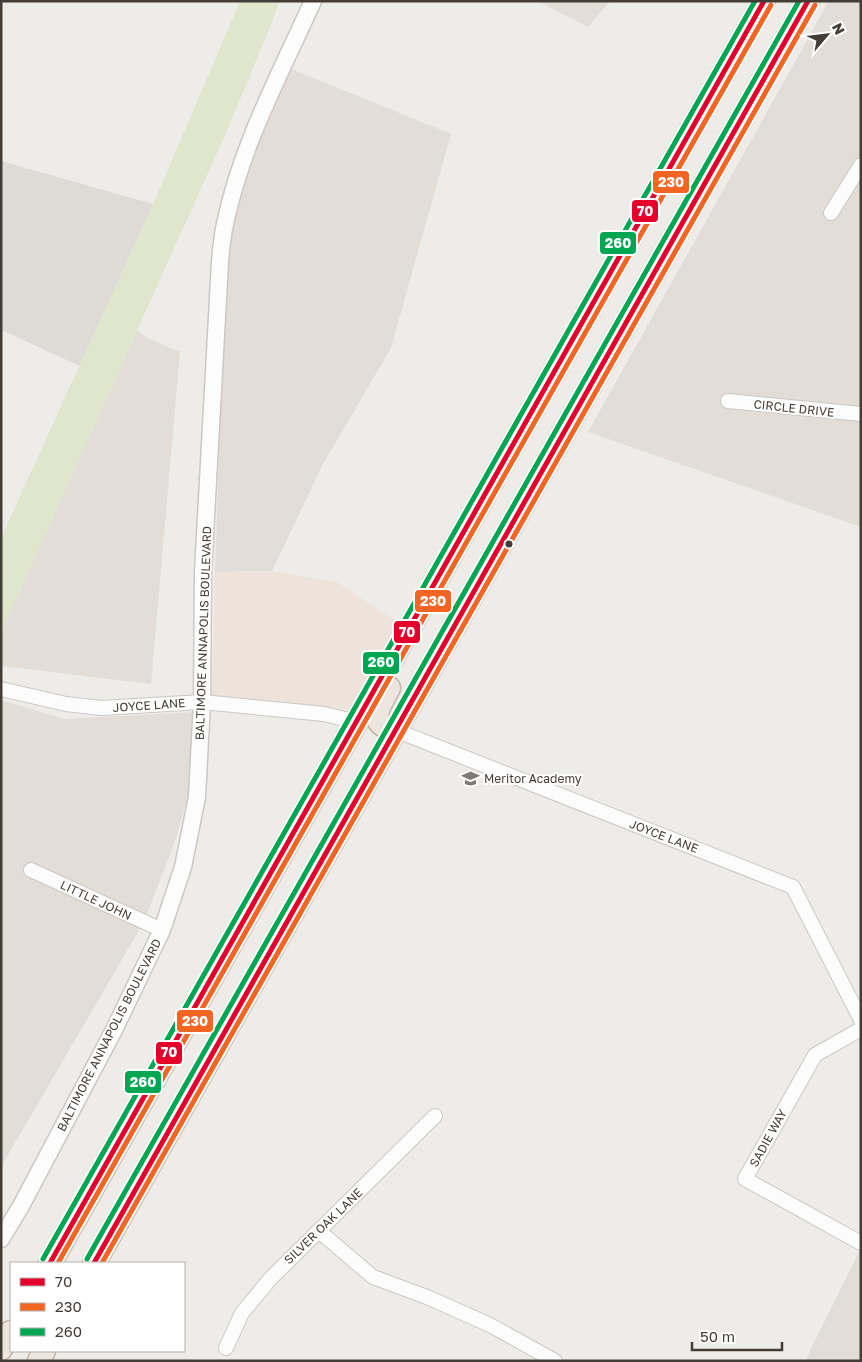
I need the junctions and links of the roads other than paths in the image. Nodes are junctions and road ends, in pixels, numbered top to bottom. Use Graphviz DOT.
graph roads {
  1 [pos="313,1"];
  2 [pos="764,1"];
  3 [pos="808,1"];
  4 [pos="861,165"];
  5 [pos="831,213"];
  6 [pos="728,401"];
  7 [pos="861,414"];
  8 [pos="414,620"];
  9 [pos="1,689"];
  10 [pos="202,702"];
  11 [pos="357,722"];
  12 [pos="395,730"];
  13 [pos="356,801"];
  14 [pos="31,870"];
  15 [pos="162,930"];
  16 [pos="861,1020"];
  17 [pos="861,1029"];
  18 [pos="435,1116"];
  19 [pos="319,1231"];
  20 [pos="1,1238"];
  21 [pos="861,1243"];
  22 [pos="51,1262"];
  23 [pos="95,1262"];
  24 [pos="10,1334"];
  25 [pos="226,1348"];
  26 [pos="1,1351"];
  27 [pos="11,1361"];
  28 [pos="555,1361"];
  1 -- 10 [label="street, BALTIMORE ANNAPOLIS BOULEVARD"];
  2 -- 8 [label="highway"];
  3 -- 12 [label="highway"];
  4 -- 5 [label="street"];
  6 -- 7 [label="street, CIRCLE DRIVE"];
  8 -- 11 [label="highway"];
  8 -- 12 [label="highway"];
  9 -- 10 [label="street, JOYCE LANE"];
  10 -- 11 [label="street, JOYCE LANE"];
  10 -- 15 [label="street, BALTIMORE ANNAPOLIS BOULEVARD"];
  11 -- 13 [label="highway"];
  11 -- 22 [label="highway"];
  12 -- 13 [label="highway"];
  12 -- 16 [label="street, JOYCE LANE"];
  13 -- 23 [label="highway"];
  14 -- 15 [label="street, LITTLE JOHN"];
  15 -- 20 [label="street, BALTIMORE ANNAPOLIS BOULEVARD"];
  17 -- 21 [label="street, SADIE WAY"];
  18 -- 19 [label="street, SILVER OAK LANE"];
  19 -- 25 [label="street, SILVER OAK LANE"];
  19 -- 28 [label="street"];
  24 -- 26 [label="highway"];
  26 -- 27 [label="highway"];
}
